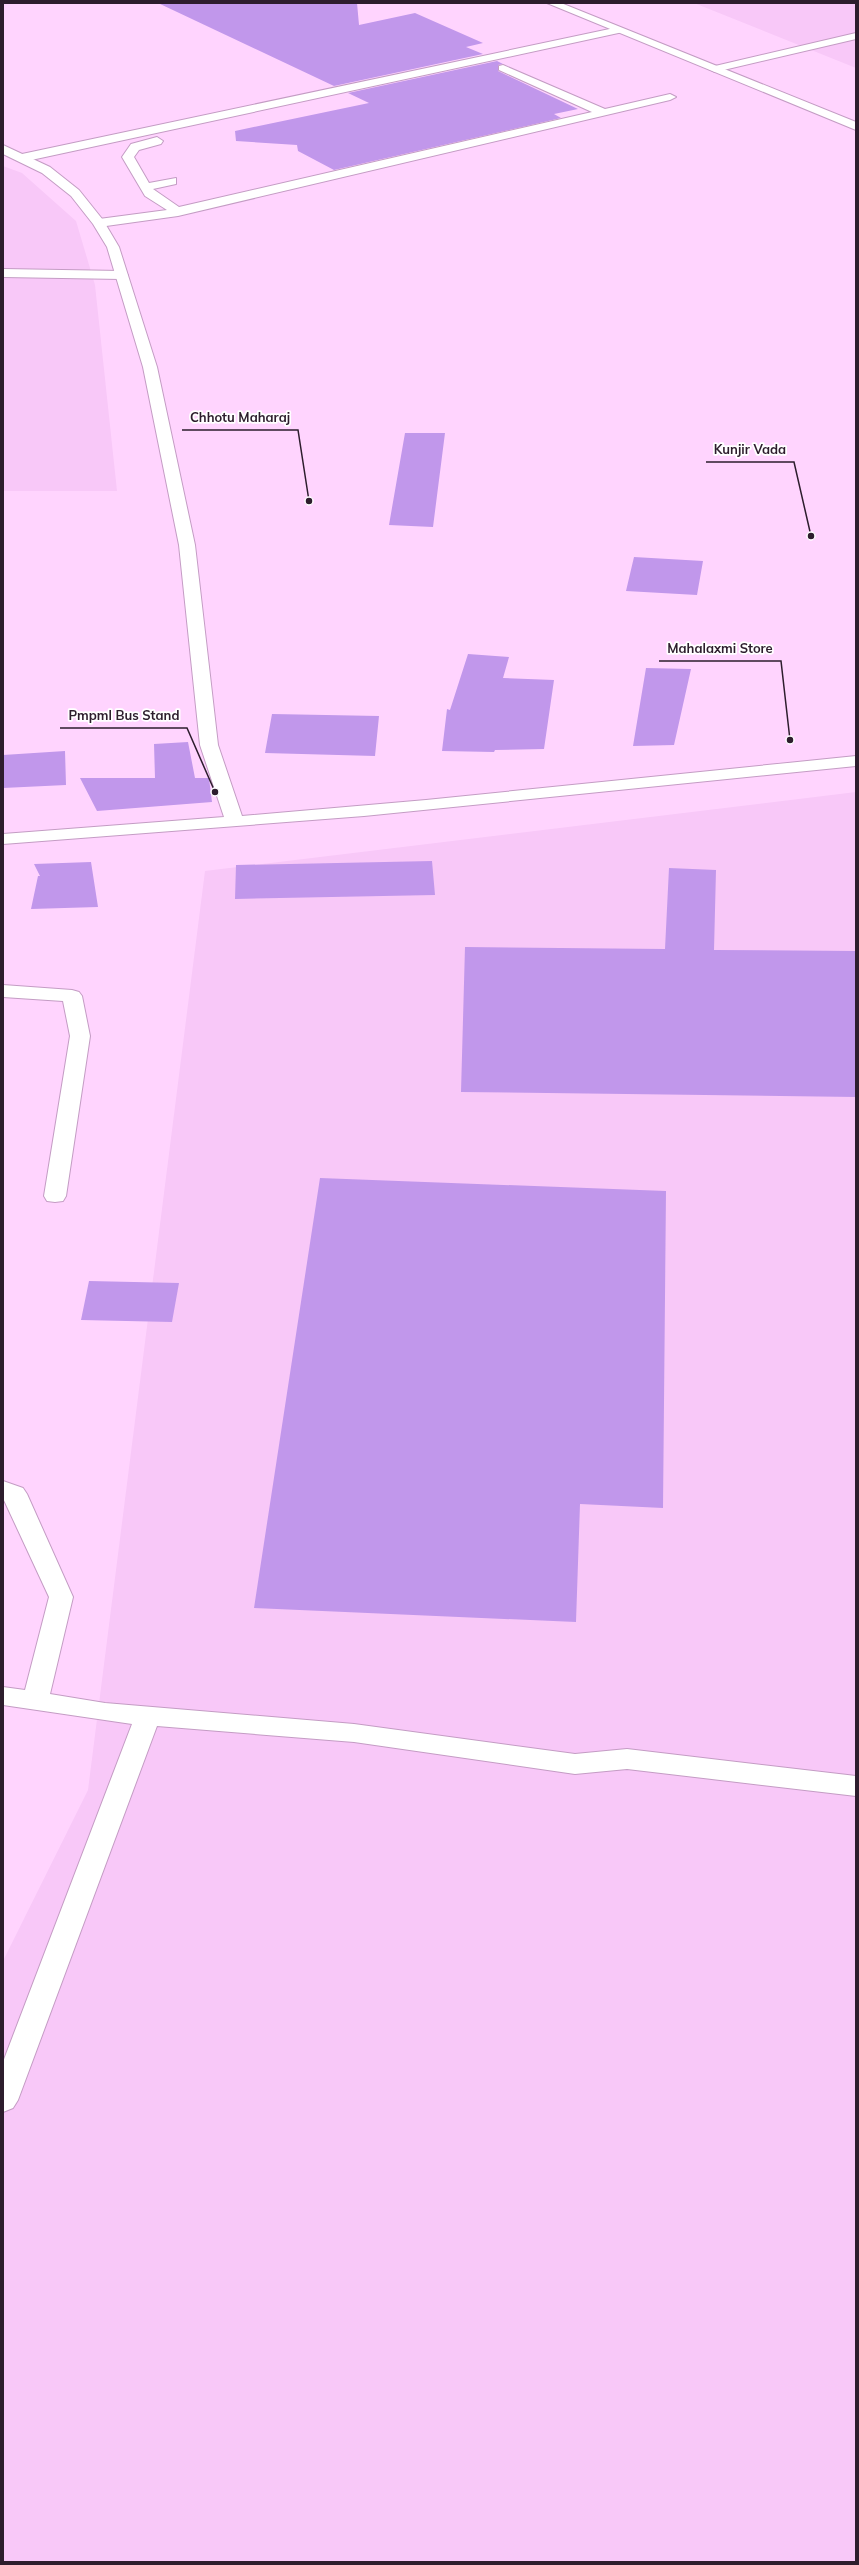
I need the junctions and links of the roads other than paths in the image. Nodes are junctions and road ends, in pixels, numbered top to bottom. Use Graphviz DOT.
graph roads {
  1 [pos="552,3"];
  2 [pos="619,30"];
  3 [pos="856,36"];
  4 [pos="836,41"];
  5 [pos="855,48"];
  6 [pos="716,56"];
  7 [pos="525,64"];
  8 [pos="736,64"];
  9 [pos="503,68"];
  10 [pos="715,69"];
  11 [pos="489,71"];
  12 [pos="754,71"];
  13 [pos="733,76"];
  14 [pos="670,97"];
  15 [pos="603,112"];
  16 [pos="856,126"];
  17 [pos="199,132"];
  18 [pos="3,149"];
  19 [pos="22,158"];
  20 [pos="172,181"];
  21 [pos="146,187"];
  22 [pos="185,197"];
  23 [pos="164,202"];
  24 [pos="178,212"];
  25 [pos="99,223"];
  26 [pos="3,273"];
  27 [pos="121,274"];
  28 [pos="856,761"];
  29 [pos="234,820"];
  30 [pos="3,839"];
  31 [pos="3,991"];
  32 [pos="56,1196"];
  33 [pos="3,1489"];
  34 [pos="3,1696"];
  35 [pos="35,1701"];
  36 [pos="148,1716"];
  37 [pos="856,1786"];
  38 [pos="3,2100"];
  1 -- 2 [label="street"];
  2 -- 10 [label="street"];
  2 -- 19 [label="street"];
  3 -- 4 [label="street"];
  4 -- 5 [label="street"];
  4 -- 8 [label="street"];
  5 -- 12 [label="street"];
  6 -- 8 [label="street"];
  7 -- 9 [label="street"];
  8 -- 10 [label="street"];
  8 -- 12 [label="street"];
  9 -- 11 [label="street"];
  9 -- 15 [label="street"];
  10 -- 13 [label="street"];
  12 -- 13 [label="street"];
  13 -- 16 [label="street"];
  14 -- 15 [label="street"];
  15 -- 24 [label="street"];
  17 -- 21 [label="street"];
  18 -- 19 [label="street"];
  19 -- 25 [label="street"];
  20 -- 21 [label="street"];
  21 -- 23 [label="street"];
  22 -- 23 [label="street"];
  23 -- 24 [label="street"];
  24 -- 25 [label="street"];
  25 -- 27 [label="street"];
  26 -- 27 [label="street"];
  27 -- 29 [label="street"];
  28 -- 29 [label="street"];
  29 -- 30 [label="street"];
  31 -- 32 [label="street"];
  33 -- 35 [label="street"];
  34 -- 35 [label="street"];
  35 -- 36 [label="street"];
  36 -- 37 [label="street"];
  36 -- 38 [label="street"];
}
